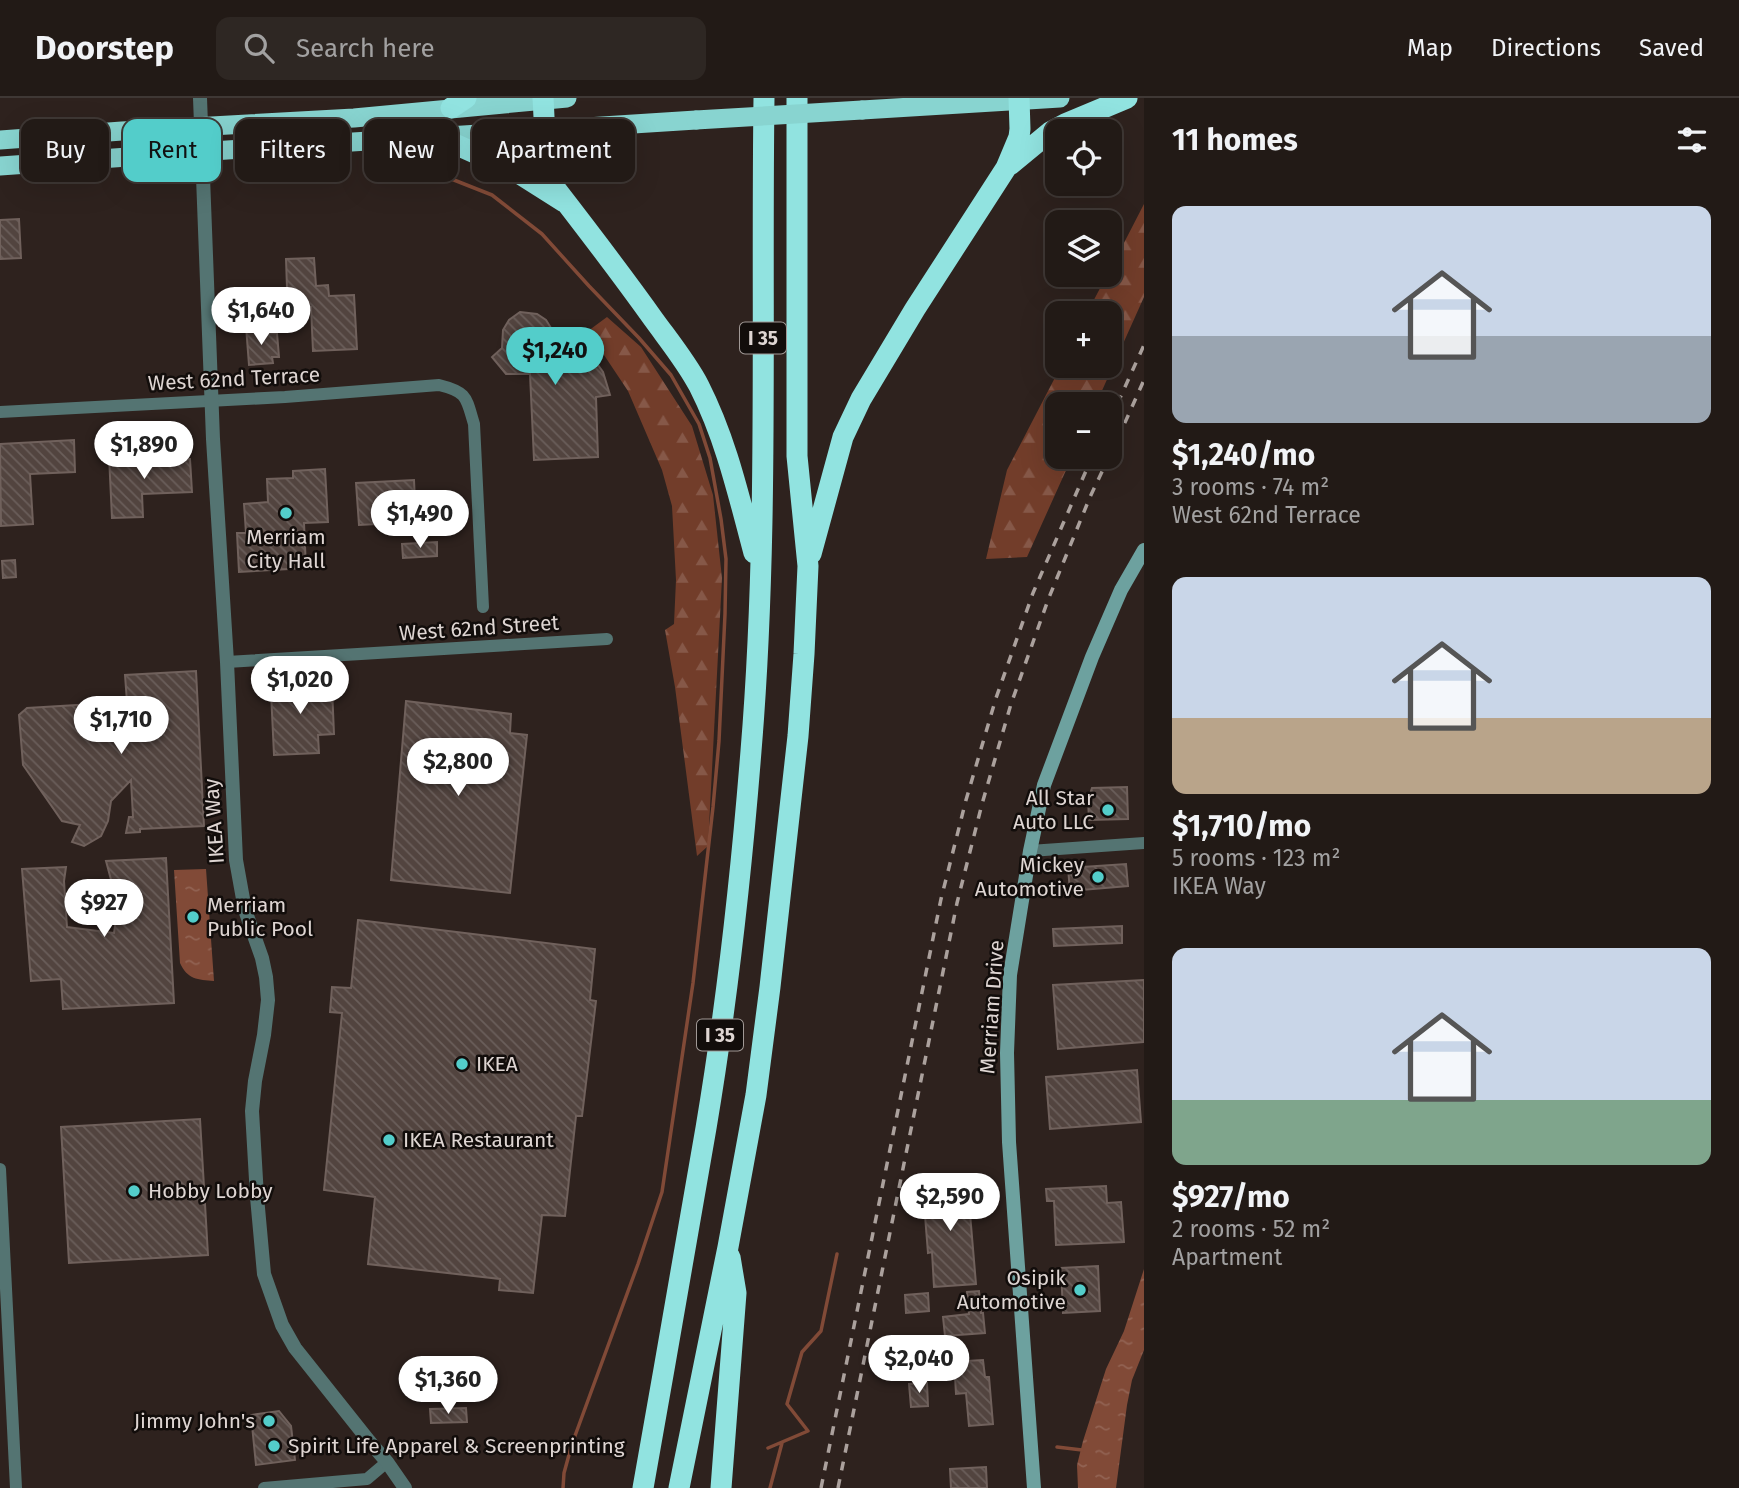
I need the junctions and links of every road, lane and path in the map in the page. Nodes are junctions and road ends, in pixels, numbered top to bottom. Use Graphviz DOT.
graph roads {
  1 [pos="200,98"];
  2 [pos="567,98"];
  3 [pos="764,98"];
  4 [pos="797,98"];
  5 [pos="1060,98"];
  6 [pos="1127,98"];
  7 [pos="543,99"];
  8 [pos="1019,99"];
  9 [pos="458,103"];
  10 [pos="201,119"];
  11 [pos="544,119"];
  12 [pos="635,124"];
  13 [pos="221,126"];
  14 [pos="21,138"];
  15 [pos="0,139"];
  16 [pos="21,139"];
  17 [pos="364,141"];
  18 [pos="0,146"];
  19 [pos="458,146"];
  20 [pos="221,150"];
  21 [pos="123,157"];
  22 [pos="0,166"];
  23 [pos="1006,169"];
  24 [pos="203,182"];
  25 [pos="553,182"];
  26 [pos="568,205"];
  27 [pos="212,400"];
  28 [pos="0,412"];
  29 [pos="1144,550"];
  30 [pos="808,566"];
  31 [pos="760,578"];
  32 [pos="483,607"];
  33 [pos="607,639"];
  34 [pos="227,662"];
  35 [pos="1144,843"];
  36 [pos="1030,850"];
  37 [pos="0,1169"];
  38 [pos="1,1191"];
  39 [pos="728,1247"];
  40 [pos="6,1406"];
  41 [pos="387,1462"];
  42 [pos="402,1486"];
  43 [pos="16,1488"];
  44 [pos="264,1488"];
  45 [pos="642,1488"];
  46 [pos="679,1488"];
  47 [pos="721,1488"];
  48 [pos="1034,1488"];
  1 -- 10 [label="street, IKEA Way"];
  2 -- 7 [label="highway"];
  3 -- 31 [label="highway, I 35"];
  4 -- 30 [label="highway, I 35"];
  5 -- 8 [label="highway"];
  6 -- 23 [label="highway"];
  7 -- 9 [label="highway"];
  7 -- 11 [label="highway"];
  8 -- 12 [label="highway, bridge"];
  8 -- 23 [label="highway"];
  9 -- 13 [label="highway"];
  14 -- 15 [label="highway"];
  16 -- 18 [label="highway"];
  17 -- 20 [label="highway"];
  19 -- 26 [label="highway"];
  21 -- 22 [label="highway"];
  23 -- 30 [label="highway"];
  24 -- 27 [label="street, IKEA Way"];
  25 -- 26 [label="highway"];
  26 -- 31 [label="highway"];
  27 -- 28 [label="street, West 62nd Terrace"];
  27 -- 32 [label="street, West 62nd Terrace"];
  27 -- 34 [label="street, IKEA Way"];
  29 -- 36 [label="main road, Merriam Drive"];
  30 -- 39 [label="highway, I 35"];
  31 -- 45 [label="highway, I 35"];
  33 -- 34 [label="street, West 62nd Street"];
  34 -- 41 [label="street, IKEA Way"];
  35 -- 36 [label="street"];
  36 -- 48 [label="main road, Merriam Drive"];
  37 -- 38 [label="street"];
  38 -- 40 [label="street"];
  39 -- 46 [label="highway, I 35"];
  39 -- 47 [label="highway"];
  40 -- 43 [label="street"];
  41 -- 42 [label="street, IKEA Way"];
  41 -- 44 [label="street"];
}
